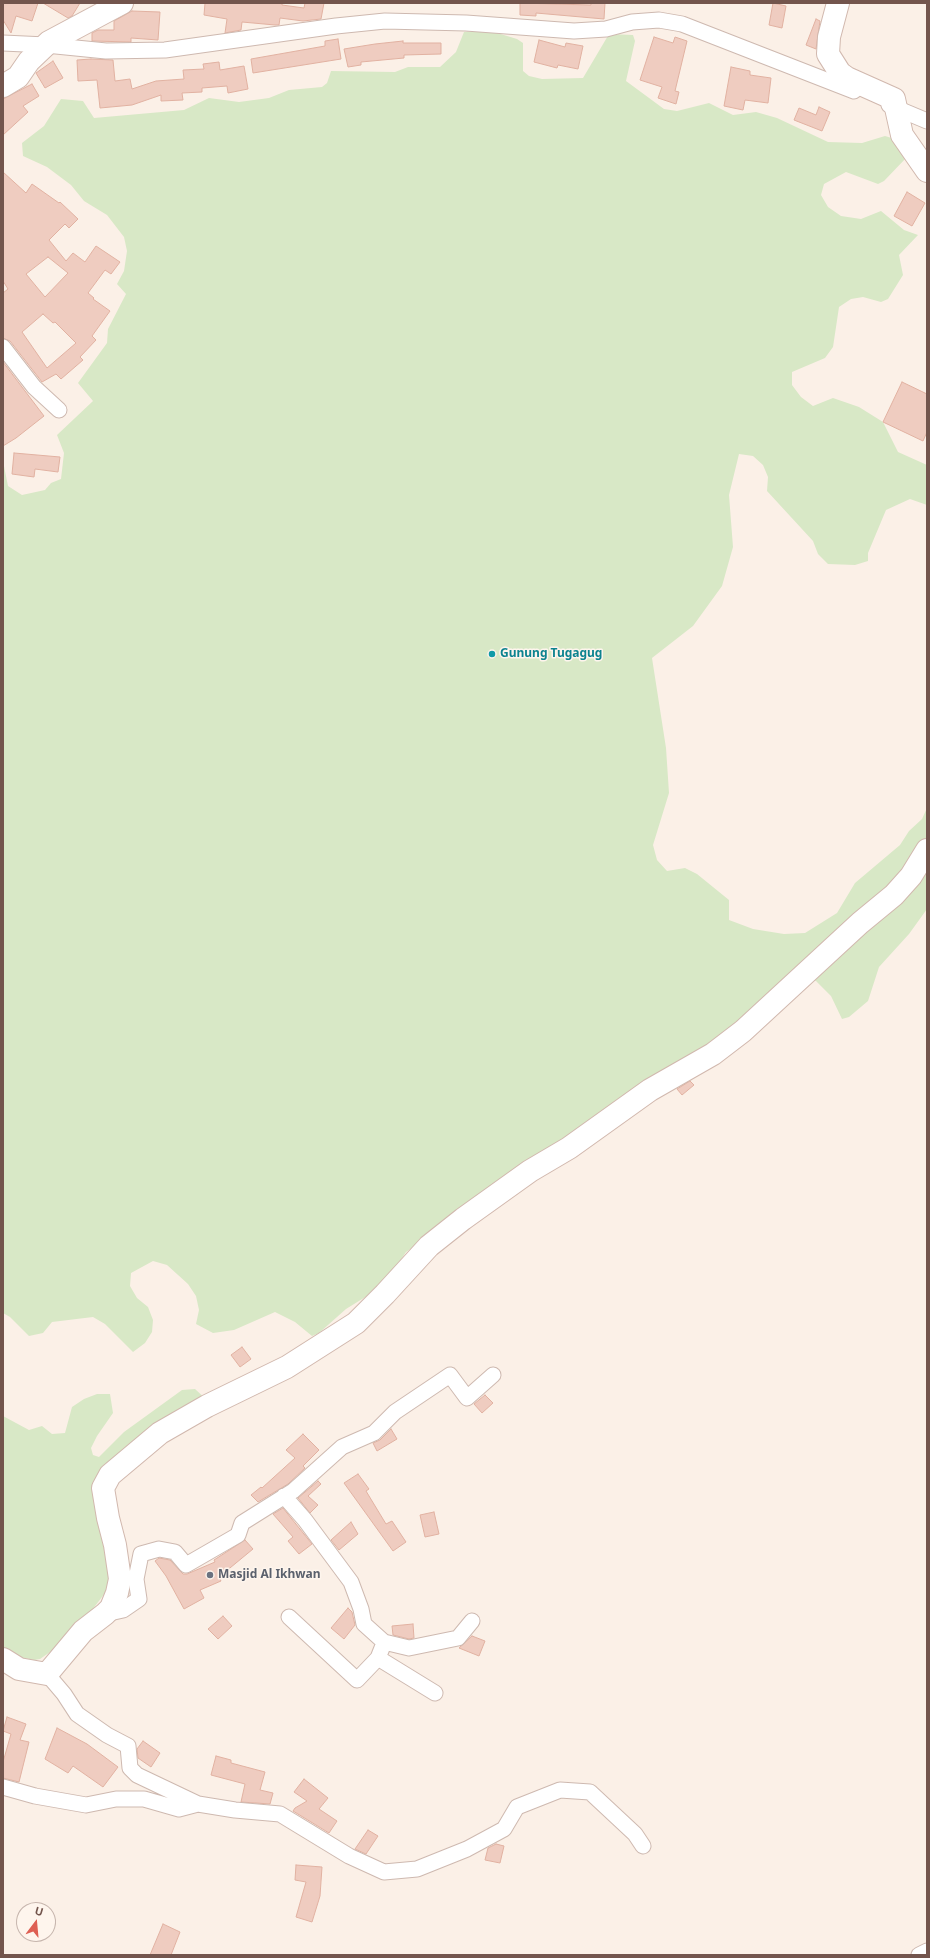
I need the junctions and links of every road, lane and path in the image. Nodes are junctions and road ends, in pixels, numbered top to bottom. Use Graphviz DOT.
graph roads {
  1 [pos="122,3"];
  2 [pos="838,3"];
  3 [pos="3,43"];
  4 [pos="46,45"];
  5 [pos="3,86"];
  6 [pos="897,108"];
  7 [pos="927,122"];
  8 [pos="927,171"];
  9 [pos="3,347"];
  10 [pos="59,410"];
  11 [pos="927,850"];
  12 [pos="493,1375"];
  13 [pos="284,1496"];
  14 [pos="105,1614"];
  15 [pos="289,1617"];
  16 [pos="472,1621"];
  17 [pos="384,1642"];
  18 [pos="378,1658"];
  19 [pos="3,1659"];
  20 [pos="47,1674"];
  21 [pos="435,1693"];
  22 [pos="3,1786"];
  23 [pos="198,1804"];
  24 [pos="643,1846"];
  25 [pos="927,1951"];
  26 [pos="918,1955"];
  1 -- 4 [label="street"];
  2 -- 6 [label="street"];
  3 -- 4 [label="street"];
  4 -- 5 [label="street"];
  4 -- 6 [label="street"];
  6 -- 7 [label="street"];
  6 -- 8 [label="street"];
  9 -- 10 [label="street"];
  11 -- 14 [label="street"];
  12 -- 13 [label="street"];
  13 -- 14 [label="street"];
  13 -- 17 [label="street"];
  14 -- 20 [label="street"];
  15 -- 18 [label="street"];
  16 -- 17 [label="street"];
  17 -- 18 [label="street"];
  18 -- 21 [label="street"];
  19 -- 20 [label="street"];
  20 -- 23 [label="street"];
  22 -- 23 [label="street"];
  23 -- 24 [label="street"];
  25 -- 26 [label="street"];
}
